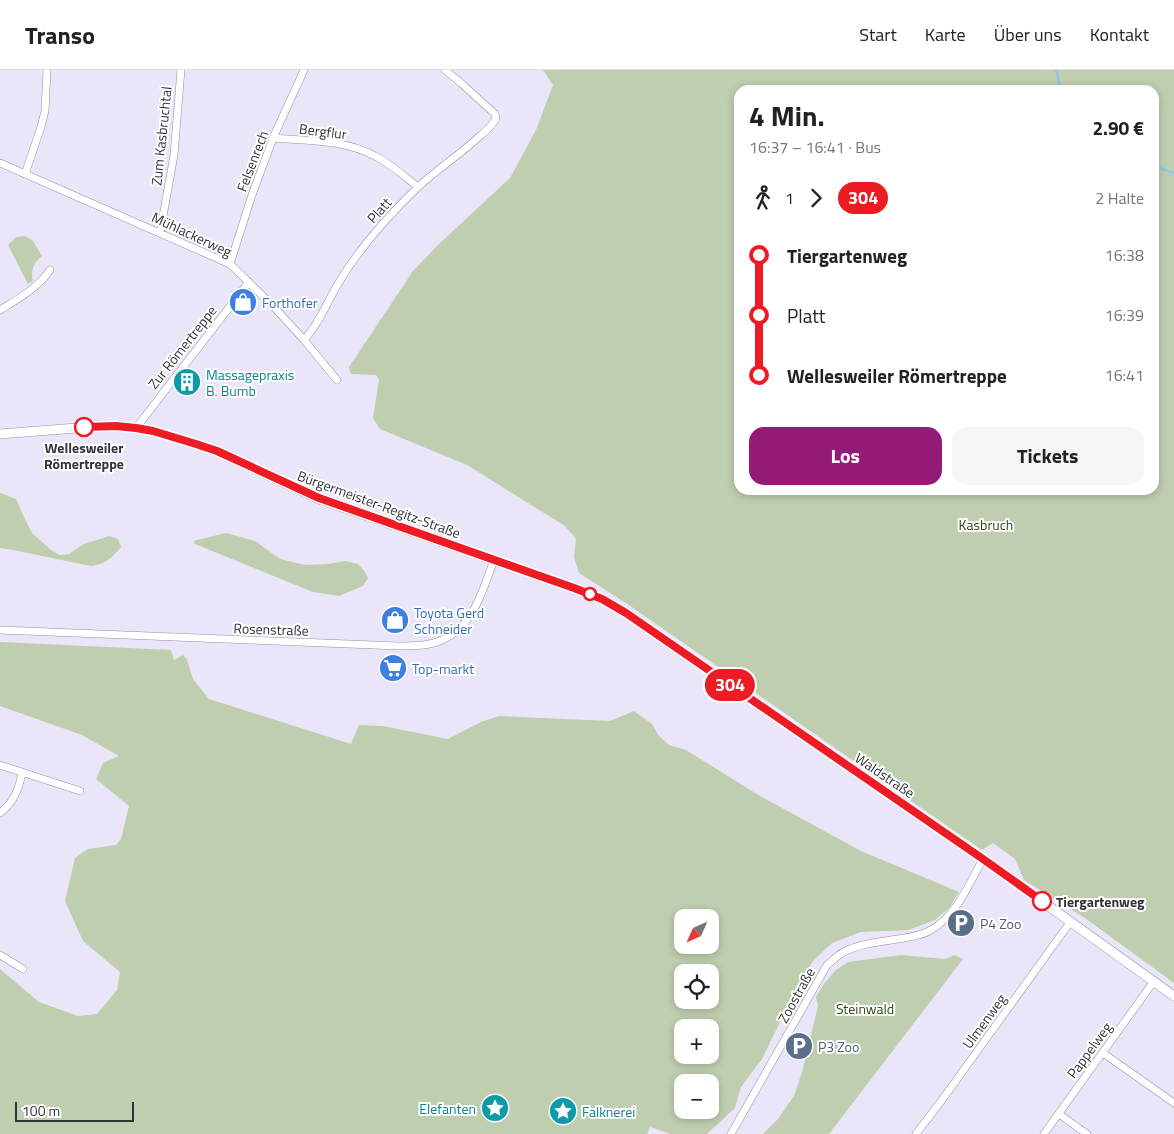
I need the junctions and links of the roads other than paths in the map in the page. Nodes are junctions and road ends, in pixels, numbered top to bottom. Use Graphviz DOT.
graph roads {
  1 [pos="47,70"];
  2 [pos="181,70"];
  3 [pos="304,70"];
  4 [pos="445,70"];
  5 [pos="273,138"];
  6 [pos="0,163"];
  7 [pos="25,174"];
  8 [pos="418,187"];
  9 [pos="160,233"];
  10 [pos="230,264"];
  11 [pos="50,270"];
  12 [pos="249,282"];
  13 [pos="0,310"];
  14 [pos="304,340"];
  15 [pos="337,380"];
  16 [pos="136,428"];
  17 [pos="0,434"];
  18 [pos="494,560"];
  19 [pos="574,588"];
  20 [pos="0,630"];
  21 [pos="0,765"];
  22 [pos="22,772"];
  23 [pos="80,791"];
  24 [pos="0,813"];
  25 [pos="983,859"];
  26 [pos="1071,921"];
  27 [pos="0,956"];
  28 [pos="23,969"];
  29 [pos="1154,982"];
  30 [pos="1174,996"];
  31 [pos="1103,1053"];
  32 [pos="1174,1103"];
  33 [pos="1059,1114"];
  34 [pos="731,1134"];
  35 [pos="916,1134"];
  36 [pos="1044,1134"];
  37 [pos="1087,1134"];
  1 -- 7 [label="street"];
  2 -- 9 [label="street, Zum Kasbruchtal"];
  3 -- 5 [label="street, Felsenrech"];
  4 -- 8 [label="street, Platt"];
  5 -- 8 [label="street, Bergflur"];
  5 -- 10 [label="street, Felsenrech"];
  6 -- 7 [label="street, Mühlackerweg"];
  7 -- 9 [label="street, Mühlackerweg"];
  8 -- 14 [label="street, Platt"];
  9 -- 10 [label="street, Mühlackerweg"];
  10 -- 12 [label="street, Mühlackerweg"];
  11 -- 13 [label="street"];
  12 -- 14 [label="street, Mühlackerweg"];
  12 -- 16 [label="street, Zur Römertreppe"];
  14 -- 15 [label="street, Mühlackerweg"];
  16 -- 17 [label="street, Bürgermeister-Regitz-Straße"];
  16 -- 18 [label="street, Bürgermeister-Regitz-Straße"];
  18 -- 19 [label="street, Bürgermeister-Regitz-Straße"];
  18 -- 20 [label="street, Rosenstraße"];
  19 -- 25 [label="street, Waldstraße"];
  21 -- 22 [label="street"];
  22 -- 23 [label="street"];
  22 -- 24 [label="street"];
  25 -- 26 [label="street, Waldstraße"];
  25 -- 34 [label="street, Zoostraße"];
  26 -- 29 [label="street, Waldstraße"];
  26 -- 35 [label="street, Ulmenweg"];
  27 -- 28 [label="street"];
  29 -- 30 [label="street, Waldstraße"];
  29 -- 31 [label="street, Pappelweg"];
  31 -- 32 [label="street"];
  31 -- 33 [label="street, Pappelweg"];
  33 -- 36 [label="street, Pappelweg"];
  33 -- 37 [label="street"];
}
